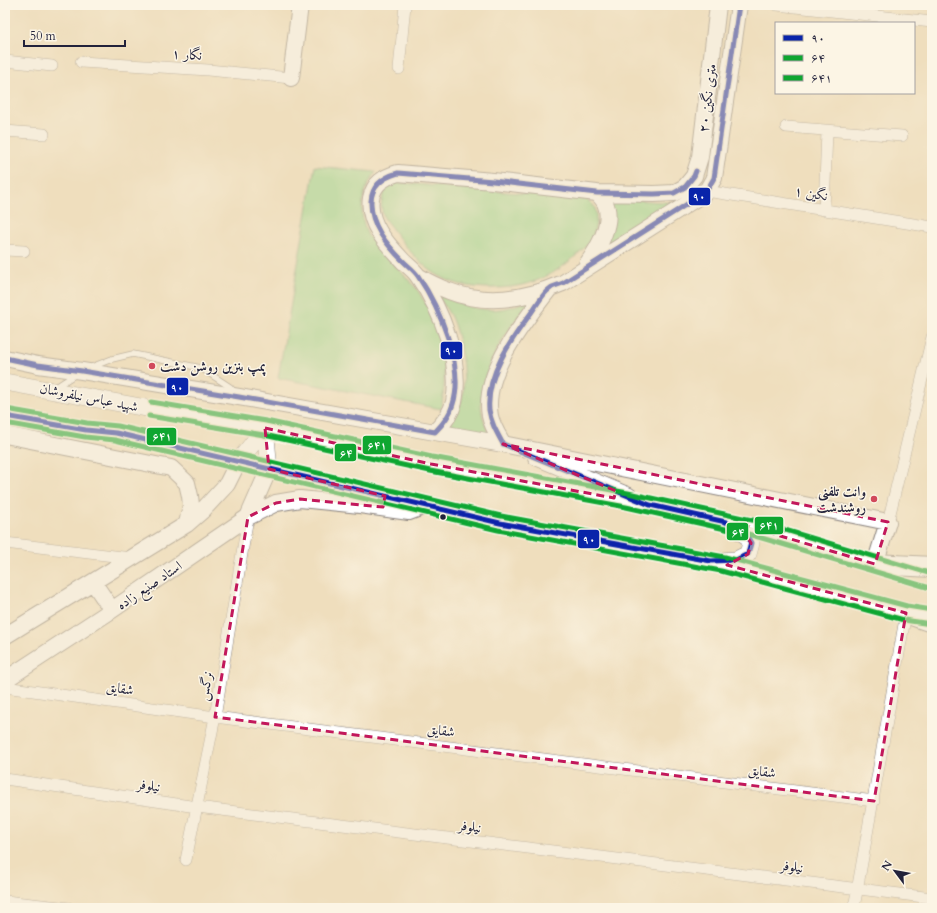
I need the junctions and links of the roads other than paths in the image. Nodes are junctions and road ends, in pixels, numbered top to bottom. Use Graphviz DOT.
graph roads {
  1 [pos="300,5"];
  2 [pos="405,5"];
  3 [pos="718,5"];
  4 [pos="739,5"];
  5 [pos="777,5"];
  6 [pos="833,8"];
  7 [pos="932,22"];
  8 [pos="5,61"];
  9 [pos="81,62"];
  10 [pos="52,66"];
  11 [pos="399,69"];
  12 [pos="291,78"];
  13 [pos="786,128"];
  14 [pos="5,130"];
  15 [pos="827,131"];
  16 [pos="44,134"];
  17 [pos="902,136"];
  18 [pos="685,187"];
  19 [pos="706,192"];
  20 [pos="597,193"];
  21 [pos="824,210"];
  22 [pos="932,228"];
  23 [pos="5,250"];
  24 [pos="24,251"];
  25 [pos="585,268"];
  26 [pos="417,275"];
  27 [pos="549,289"];
  28 [pos="932,337"];
  29 [pos="5,358"];
  30 [pos="38,365"];
  31 [pos="82,371"];
  32 [pos="5,382"];
  33 [pos="50,390"];
  34 [pos="239,397"];
  35 [pos="5,416"];
  36 [pos="265,428"];
  37 [pos="97,431"];
  38 [pos="435,432"];
  39 [pos="5,435"];
  40 [pos="503,444"];
  41 [pos="93,452"];
  42 [pos="238,462"];
  43 [pos="269,469"];
  44 [pos="650,505"];
  45 [pos="425,506"];
  46 [pos="248,517"];
  47 [pos="726,522"];
  48 [pos="888,522"];
  49 [pos="187,524"];
  50 [pos="5,544"];
  51 [pos="131,558"];
  52 [pos="711,562"];
  53 [pos="876,564"];
  54 [pos="932,567"];
  55 [pos="93,582"];
  56 [pos="112,610"];
  57 [pos="906,612"];
  58 [pos="932,622"];
  59 [pos="5,636"];
  60 [pos="5,680"];
  61 [pos="5,687"];
  62 [pos="215,717"];
  63 [pos="5,779"];
  64 [pos="874,801"];
  65 [pos="197,807"];
  66 [pos="186,860"];
  67 [pos="858,889"];
  68 [pos="932,898"];
  69 [pos="5,900"];
  70 [pos="69,908"];
  71 [pos="854,908"];
  1 -- 12 [label="street"];
  2 -- 11 [label="street"];
  3 -- 18 [label="street, ۲۰ متری نگین"];
  4 -- 19 [label="street, ۲۰ متری نگین"];
  5 -- 6 [label="street"];
  6 -- 7 [label="street"];
  8 -- 10 [label="street"];
  9 -- 12 [label="street, نگار ۱"];
  13 -- 15 [label="street"];
  14 -- 16 [label="street"];
  15 -- 17 [label="street"];
  15 -- 21 [label="street"];
  18 -- 19 [label="street, نگین ۱"];
  18 -- 20 [label="street"];
  19 -- 21 [label="street, نگین ۱"];
  19 -- 25 [label="street"];
  20 -- 25 [label="street"];
  20 -- 26 [label="street"];
  21 -- 22 [label="street, نگین ۱"];
  23 -- 24 [label="street"];
  25 -- 27 [label="street"];
  26 -- 27 [label="street"];
  26 -- 38 [label="street"];
  27 -- 40 [label="street"];
  28 -- 48 [label="street"];
  29 -- 30 [label="street"];
  30 -- 31 [label="street"];
  30 -- 33 [label="street"];
  31 -- 33 [label="lane"];
  31 -- 34 [label="street"];
  31 -- 34 [label="lane"];
  32 -- 33 [label="main road, شهید عباس نیلفروشان"];
  33 -- 36 [label="main road, شهید عباس نیلفروشان"];
  34 -- 38 [label="street"];
  35 -- 37 [label="main road"];
  36 -- 42 [label="main road"];
  36 -- 43 [label="main road"];
  36 -- 44 [label="main road, شهید عباس نیلفروشان"];
  37 -- 41 [label="street"];
  37 -- 42 [label="main road"];
  38 -- 40 [label="street"];
  39 -- 41 [label="street"];
  40 -- 44 [label="street"];
  40 -- 48 [label="street"];
  41 -- 49 [label="street"];
  42 -- 43 [label="main road"];
  42 -- 49 [label="street"];
  43 -- 45 [label="main road"];
  43 -- 46 [label="street"];
  44 -- 47 [label="main road, شهید عباس نیلفروشان"];
  45 -- 46 [label="street, استاد صنیع زاده"];
  45 -- 52 [label="main road"];
  46 -- 56 [label="street, استاد صنیع زاده"];
  46 -- 62 [label="street, نرگس"];
  47 -- 52 [label="main road"];
  47 -- 53 [label="main road, شهید عباس نیلفروشان"];
  48 -- 53 [label="street"];
  49 -- 51 [label="street"];
  50 -- 51 [label="street"];
  51 -- 55 [label="street"];
  52 -- 57 [label="main road"];
  53 -- 54 [label="highway"];
  55 -- 56 [label="street"];
  55 -- 59 [label="street"];
  56 -- 60 [label="street, استاد صنیع زاده"];
  57 -- 58 [label="highway"];
  57 -- 64 [label="street"];
  61 -- 62 [label="street, شقایق"];
  62 -- 64 [label="street, شقایق"];
  62 -- 65 [label="street, نرگس"];
  63 -- 65 [label="street, نیلوفر"];
  64 -- 67 [label="street"];
  65 -- 66 [label="street, نرگس"];
  65 -- 67 [label="street, نیلوفر"];
  67 -- 68 [label="street, نیلوفر"];
  67 -- 71 [label="street"];
  69 -- 70 [label="street"];
}
